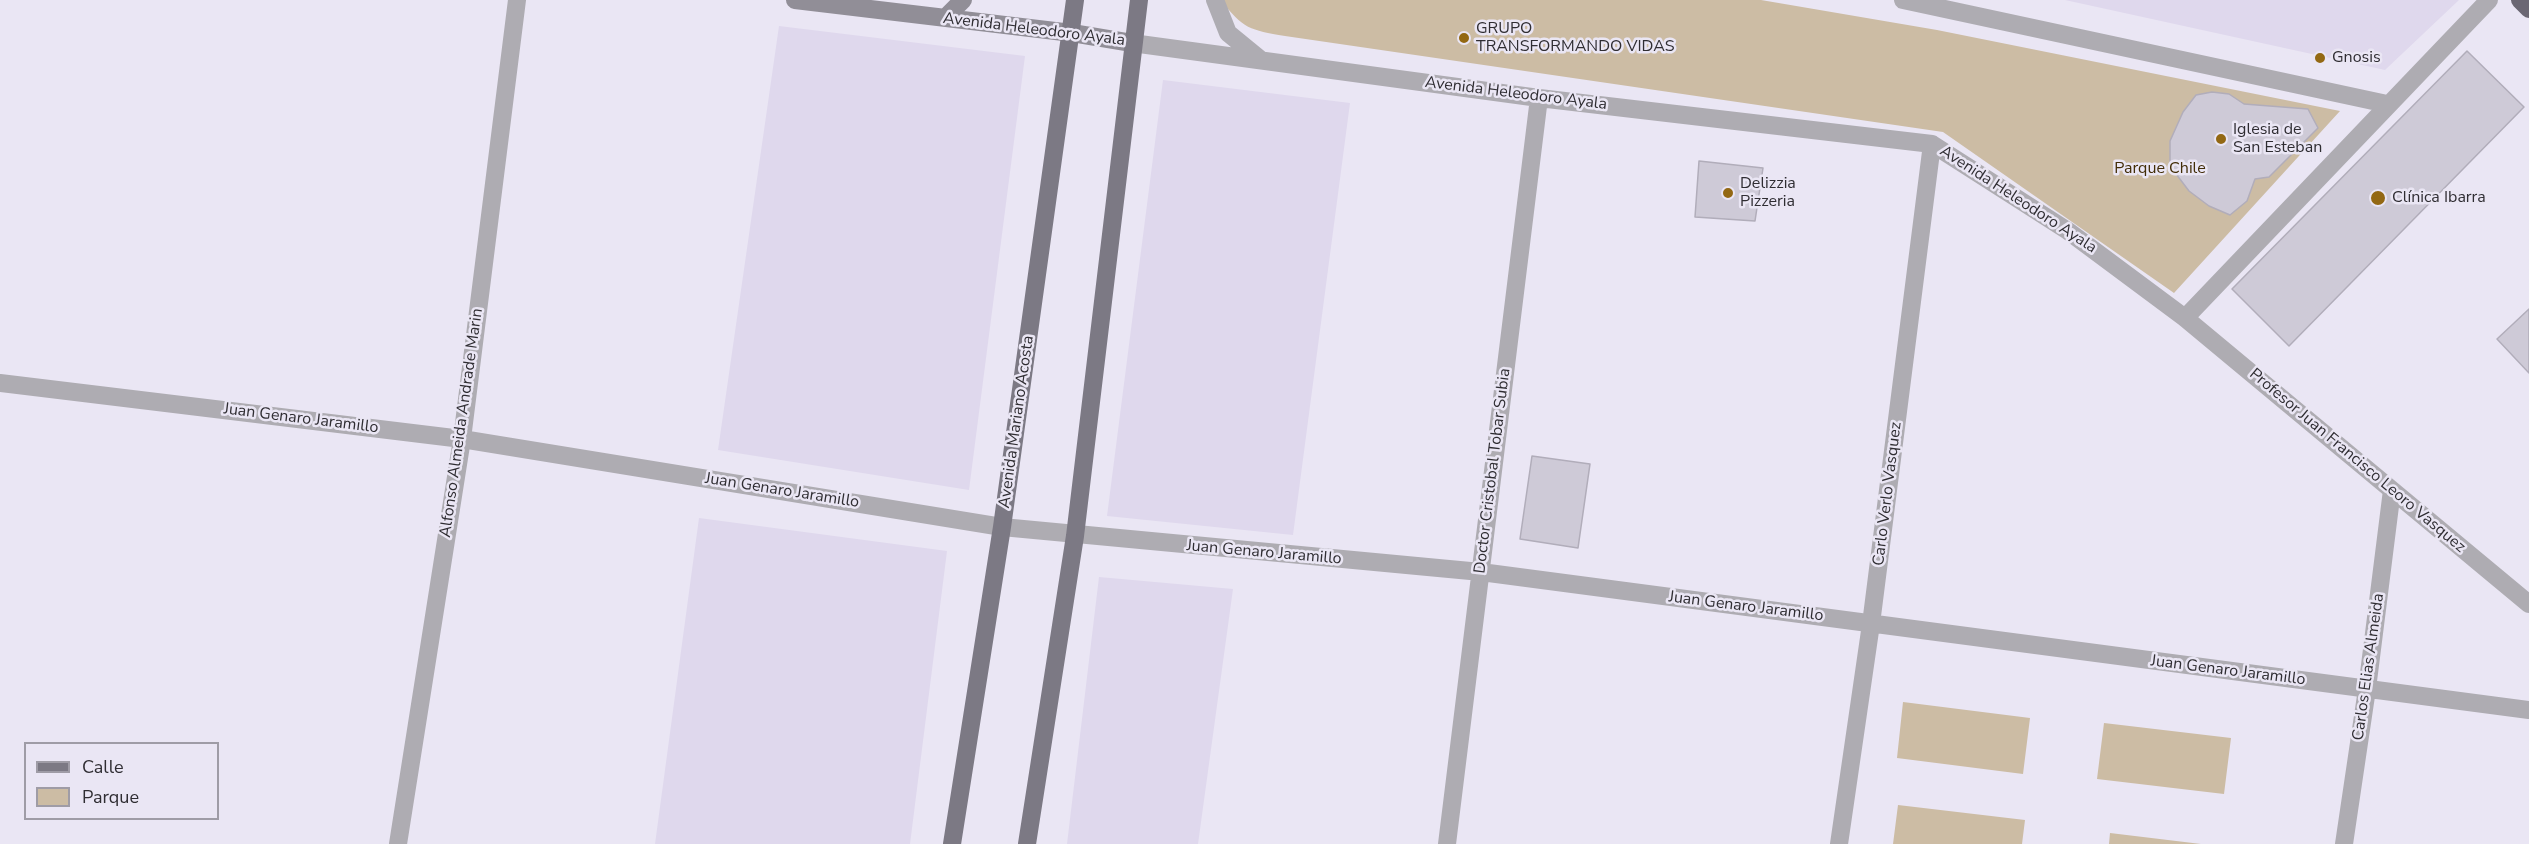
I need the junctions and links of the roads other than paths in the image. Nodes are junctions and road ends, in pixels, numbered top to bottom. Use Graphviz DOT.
graph roads {
  1 [pos="517,0"];
  2 [pos="795,0"];
  3 [pos="963,0"];
  4 [pos="1076,0"];
  5 [pos="1138,0"];
  6 [pos="1215,0"];
  7 [pos="1903,0"];
  8 [pos="2489,0"];
  9 [pos="2520,0"];
  10 [pos="1951,4"];
  11 [pos="2529,9"];
  12 [pos="945,18"];
  13 [pos="1072,33"];
  14 [pos="1132,43"];
  15 [pos="1261,60"];
  16 [pos="1539,98"];
  17 [pos="2387,104"];
  18 [pos="1932,144"];
  19 [pos="2185,318"];
  20 [pos="0,383"];
  21 [pos="462,439"];
  22 [pos="2392,490"];
  23 [pos="1002,527"];
  24 [pos="1076,536"];
  25 [pos="1481,572"];
  26 [pos="2529,604"];
  27 [pos="1871,624"];
  28 [pos="2367,689"];
  29 [pos="2529,710"];
  30 [pos="398,844"];
  31 [pos="952,844"];
  32 [pos="1027,844"];
  33 [pos="1447,844"];
  34 [pos="1839,844"];
  35 [pos="2344,844"];
  1 -- 21 [label="street, Alfonso Almeida Andrade Marin"];
  2 -- 12 [label="main road, Avenida Heleodoro Ayala"];
  3 -- 12 [label="main road"];
  4 -- 13 [label="main road, Avenida Mariano Acosta"];
  5 -- 14 [label="main road"];
  6 -- 15 [label="street"];
  7 -- 10 [label="street"];
  8 -- 17 [label="street"];
  9 -- 11 [label="highway"];
  10 -- 17 [label="street"];
  12 -- 13 [label="main road, Avenida Heleodoro Ayala"];
  13 -- 14 [label="main road, Avenida Heleodoro Ayala"];
  13 -- 23 [label="main road, Avenida Mariano Acosta"];
  14 -- 15 [label="street, Avenida Heleodoro Ayala"];
  14 -- 24 [label="main road"];
  15 -- 16 [label="street, Avenida Heleodoro Ayala"];
  16 -- 18 [label="street, Avenida Heleodoro Ayala"];
  16 -- 25 [label="street, Doctor Cristobal Tobar Subia"];
  17 -- 19 [label="street"];
  18 -- 19 [label="street, Avenida Heleodoro Ayala"];
  18 -- 27 [label="street, Carlo Verlo Vasquez"];
  19 -- 22 [label="street, Profesor Juan Francisco Leoro Vasquez"];
  20 -- 21 [label="street, Juan Genaro Jaramillo"];
  21 -- 23 [label="street, Juan Genaro Jaramillo"];
  21 -- 30 [label="street, Alfonso Almeida Andrade Marin"];
  22 -- 26 [label="street, Profesor Juan Francisco Leoro Vasquez"];
  22 -- 28 [label="street, Carlos Elias Almeida"];
  23 -- 24 [label="street, Juan Genaro Jaramillo"];
  23 -- 31 [label="main road, Avenida Mariano Acosta"];
  24 -- 25 [label="street, Juan Genaro Jaramillo"];
  24 -- 32 [label="main road"];
  25 -- 27 [label="street, Juan Genaro Jaramillo"];
  25 -- 33 [label="street, Doctor Cristobal Tobar Subia"];
  27 -- 28 [label="street, Juan Genaro Jaramillo"];
  27 -- 34 [label="street, Carlo Verlo Vasquez"];
  28 -- 29 [label="street, Juan Genaro Jaramillo"];
  28 -- 35 [label="street, Carlos Elias Almeida"];
}
